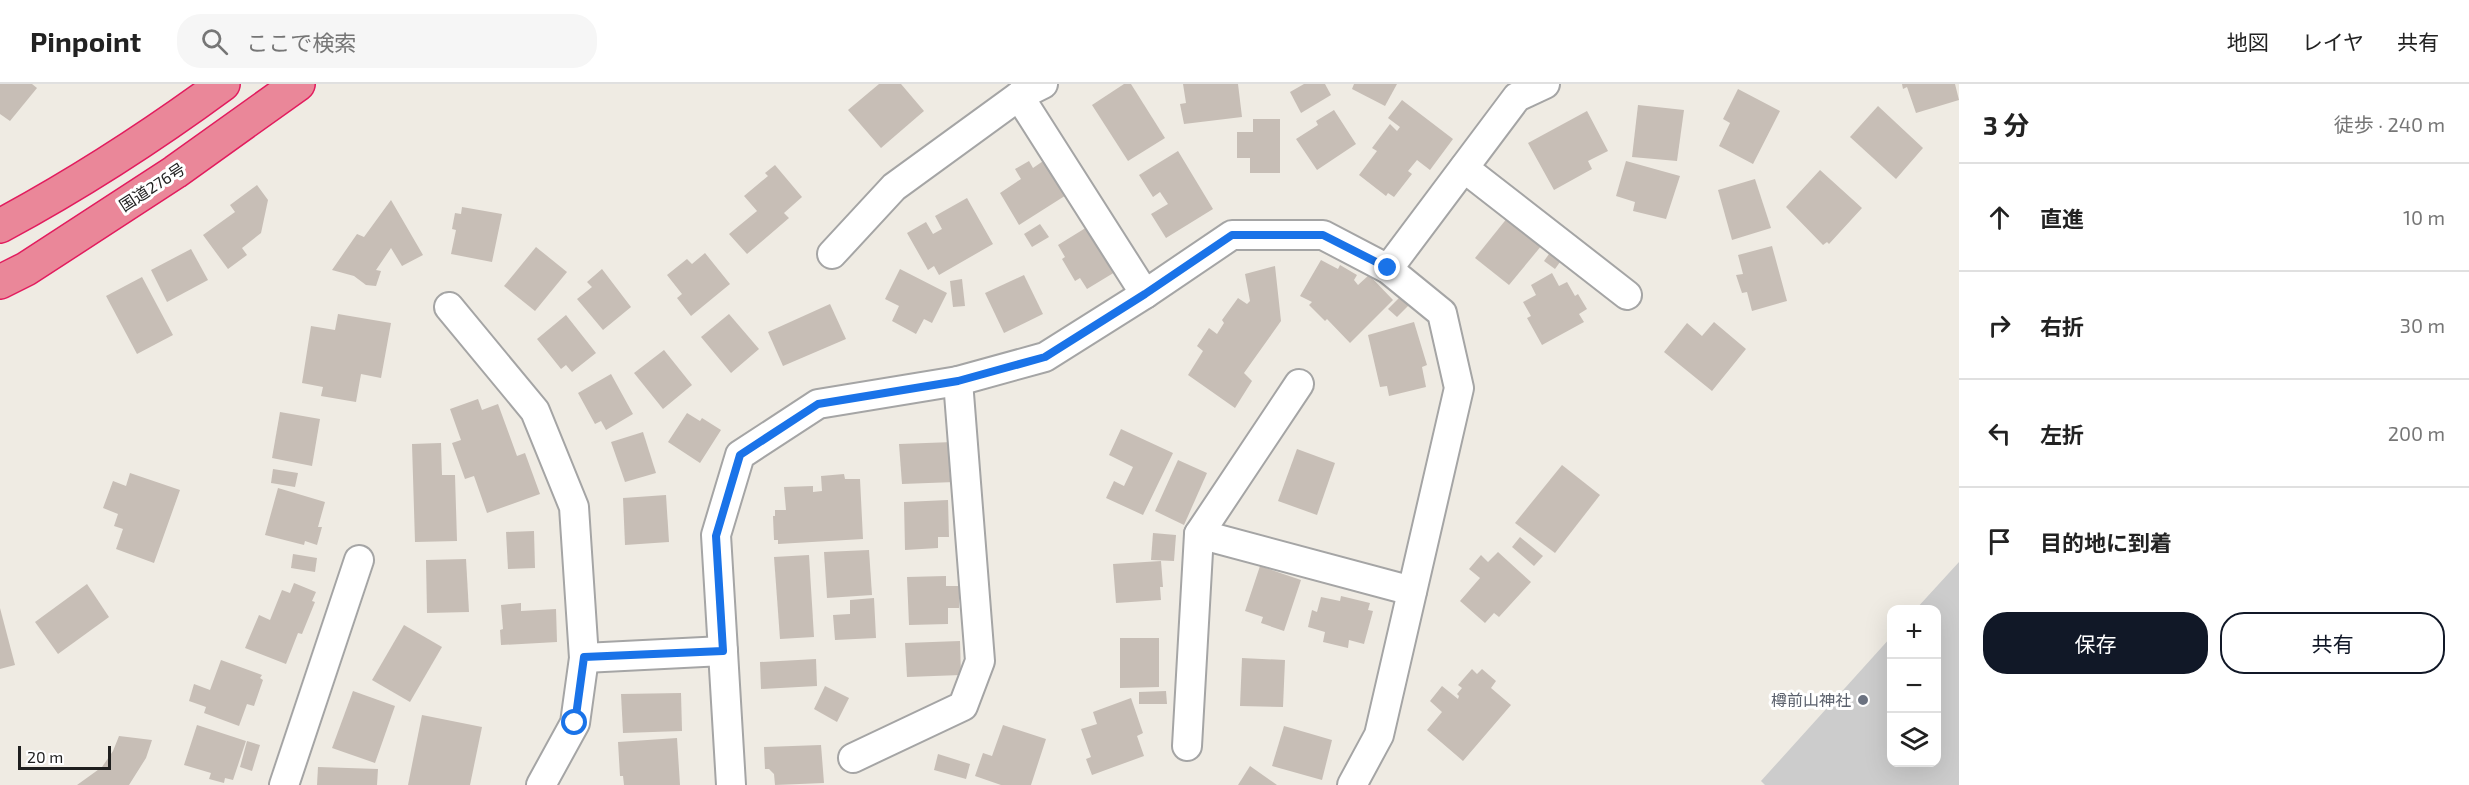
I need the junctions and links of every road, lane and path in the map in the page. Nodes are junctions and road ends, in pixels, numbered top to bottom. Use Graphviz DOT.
graph roads {
  1 [pos="222,84"];
  2 [pos="298,84"];
  3 [pos="1545,84"];
  4 [pos="1031,90"];
  5 [pos="1464,168"];
  6 [pos="0,226"];
  7 [pos="832,254"];
  8 [pos="1388,268"];
  9 [pos="0,282"];
  10 [pos="1145,294"];
  11 [pos="1627,295"];
  12 [pos="449,307"];
  13 [pos="958,381"];
  14 [pos="1299,384"];
  15 [pos="1199,534"];
  16 [pos="359,560"];
  17 [pos="1412,591"];
  18 [pos="723,651"];
  19 [pos="584,657"];
  20 [pos="1187,746"];
  21 [pos="854,758"];
  22 [pos="284,785"];
  23 [pos="541,785"];
  24 [pos="731,785"];
  25 [pos="1352,785"];
  1 -- 6 [label="highway"];
  2 -- 9 [label="highway, 国道276号"];
  3 -- 5 [label="street"];
  4 -- 7 [label="street"];
  4 -- 10 [label="street"];
  5 -- 8 [label="street"];
  5 -- 11 [label="street"];
  8 -- 10 [label="street"];
  8 -- 17 [label="street"];
  10 -- 13 [label="street"];
  12 -- 19 [label="street"];
  13 -- 18 [label="street"];
  13 -- 21 [label="street"];
  14 -- 15 [label="street"];
  15 -- 17 [label="street"];
  15 -- 20 [label="street"];
  16 -- 22 [label="street"];
  17 -- 25 [label="street"];
  18 -- 19 [label="street"];
  18 -- 24 [label="street"];
  19 -- 23 [label="street"];
}
